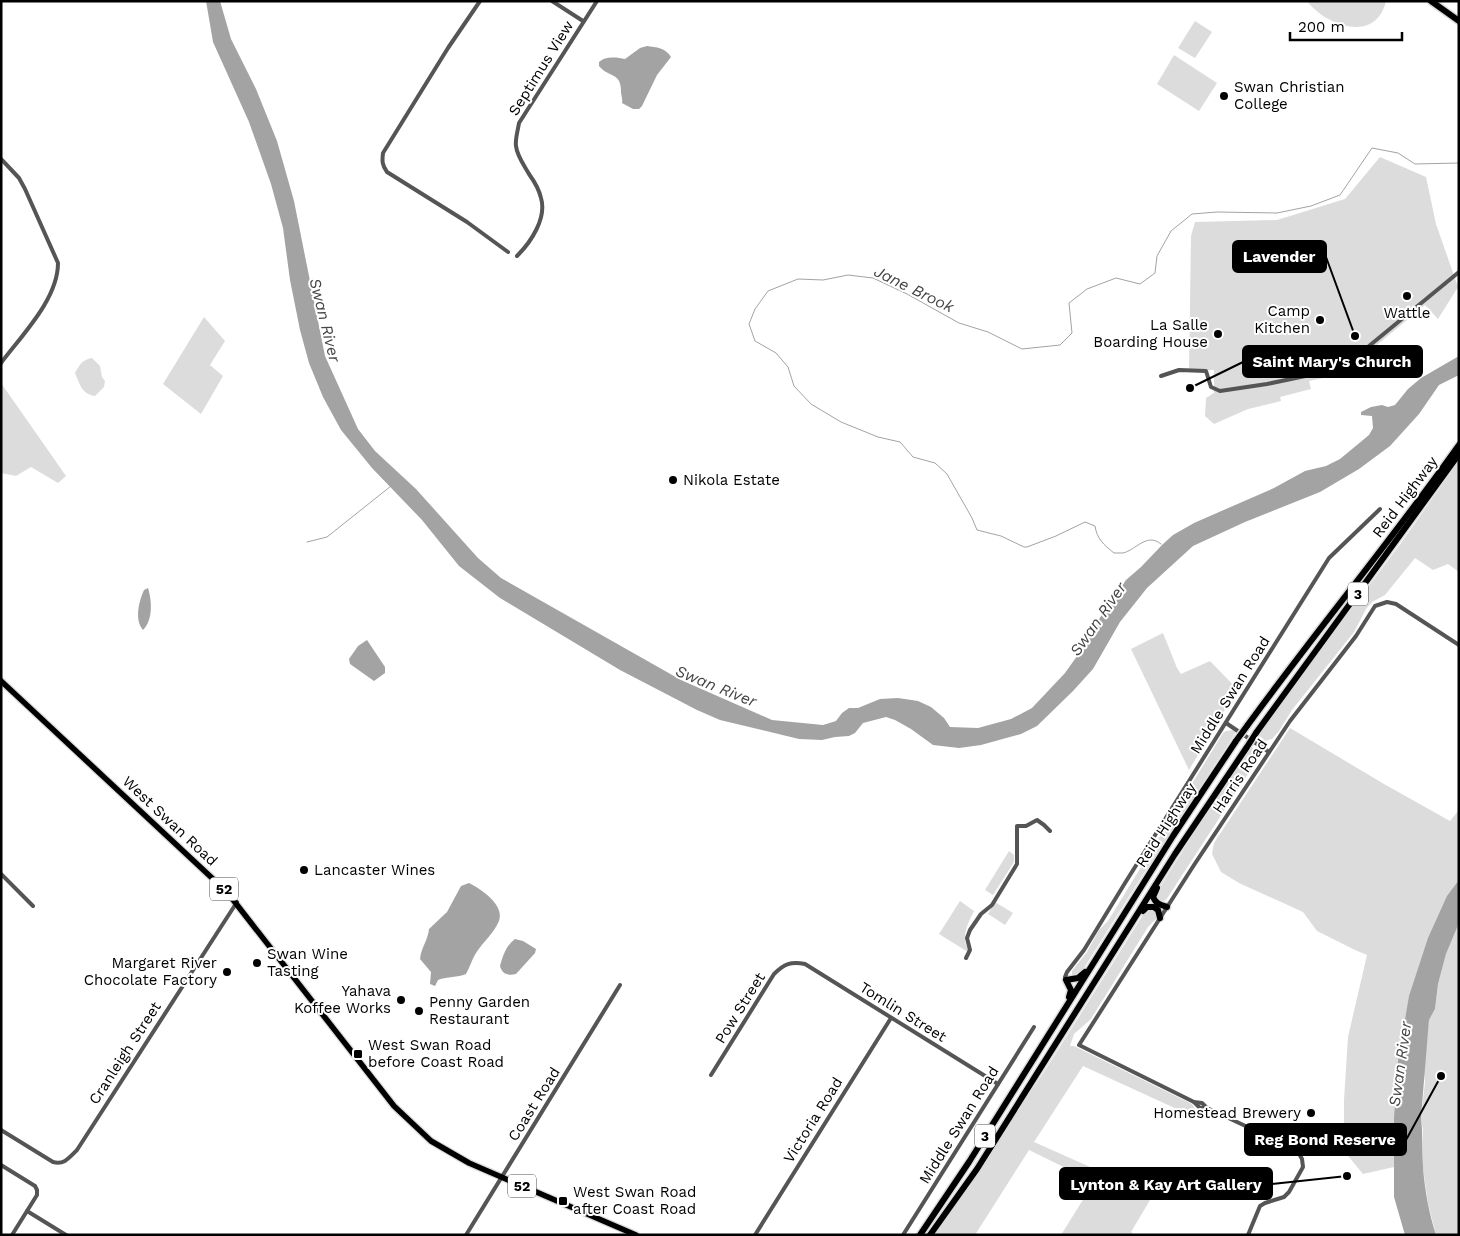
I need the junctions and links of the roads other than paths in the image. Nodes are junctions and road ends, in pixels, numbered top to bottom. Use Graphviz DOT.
graph roads {
  1 [pos="480,1"];
  2 [pos="552,1"];
  3 [pos="596,1"];
  4 [pos="1431,1"];
  5 [pos="1438,1"];
  6 [pos="1459,16"];
  7 [pos="584,21"];
  8 [pos="1459,21"];
  9 [pos="1,159"];
  10 [pos="508,252"];
  11 [pos="517,256"];
  12 [pos="1459,272"];
  13 [pos="1,363"];
  14 [pos="1161,376"];
  15 [pos="1459,446"];
  16 [pos="1456,454"];
  17 [pos="1380,508"];
  18 [pos="1459,645"];
  19 [pos="1,681"];
  20 [pos="1226,723"];
  21 [pos="1269,752"];
  22 [pos="1050,831"];
  23 [pos="1175,854"];
  24 [pos="1,874"];
  25 [pos="237,902"];
  26 [pos="33,906"];
  27 [pos="1167,906"];
  28 [pos="1160,918"];
  29 [pos="1122,938"];
  30 [pos="1099,954"];
  31 [pos="966,958"];
  32 [pos="795,962"];
  33 [pos="1066,980"];
  34 [pos="620,985"];
  35 [pos="891,1018"];
  36 [pos="1058,1018"];
  37 [pos="1034,1027"];
  38 [pos="711,1075"];
  39 [pos="998,1084"];
  40 [pos="1,1130"];
  41 [pos="3,1166"];
  42 [pos="1,1172"];
  43 [pos="502,1177"];
  44 [pos="27,1211"];
  45 [pos="12,1235"];
  46 [pos="66,1235"];
  47 [pos="466,1235"];
  48 [pos="636,1235"];
  49 [pos="755,1235"];
  50 [pos="903,1235"];
  51 [pos="920,1235"];
  52 [pos="930,1235"];
  53 [pos="1248,1235"];
  1 -- 10 [label="street"];
  2 -- 7 [label="street"];
  3 -- 7 [label="street, Septimus View"];
  4 -- 8 [label="highway"];
  5 -- 6 [label="highway"];
  7 -- 11 [label="street, Septimus View"];
  9 -- 13 [label="street"];
  12 -- 14 [label="street"];
  15 -- 16 [label="highway, Reid Highway / 3"];
  16 -- 23 [label="highway, Reid Highway / 3, bridge"];
  16 -- 30 [label="highway, Reid Highway / 3, bridge"];
  17 -- 20 [label="street, Middle Swan Road"];
  18 -- 21 [label="street, Harris Road"];
  19 -- 25 [label="main road, West Swan Road / 52"];
  20 -- 21 [label="street"];
  20 -- 33 [label="street, Middle Swan Road"];
  21 -- 27 [label="street, Harris Road"];
  22 -- 31 [label="street"];
  23 -- 27 [label="highway"];
  23 -- 29 [label="highway, Reid Highway / 3"];
  24 -- 26 [label="street"];
  25 -- 40 [label="street, Cranleigh Street"];
  25 -- 43 [label="main road, West Swan Road / 52"];
  27 -- 28 [label="street, Harris Road"];
  28 -- 29 [label="highway"];
  28 -- 53 [label="street, Harris Road"];
  29 -- 52 [label="highway, Reid Highway / 3"];
  30 -- 33 [label="highway"];
  30 -- 36 [label="highway, Reid Highway / 3"];
  32 -- 35 [label="street, Tomlin Street"];
  32 -- 38 [label="street, Pow Street"];
  33 -- 36 [label="highway"];
  34 -- 43 [label="street, Coast Road"];
  35 -- 39 [label="street, Tomlin Street"];
  35 -- 49 [label="street, Victoria Road"];
  36 -- 51 [label="highway, Reid Highway / 3"];
  37 -- 39 [label="street, Middle Swan Road"];
  39 -- 50 [label="street, Middle Swan Road"];
  41 -- 42 [label="street"];
  41 -- 44 [label="street"];
  43 -- 47 [label="street, Coast Road"];
  43 -- 48 [label="main road, West Swan Road / 52"];
  44 -- 45 [label="street"];
  44 -- 46 [label="street"];
}
